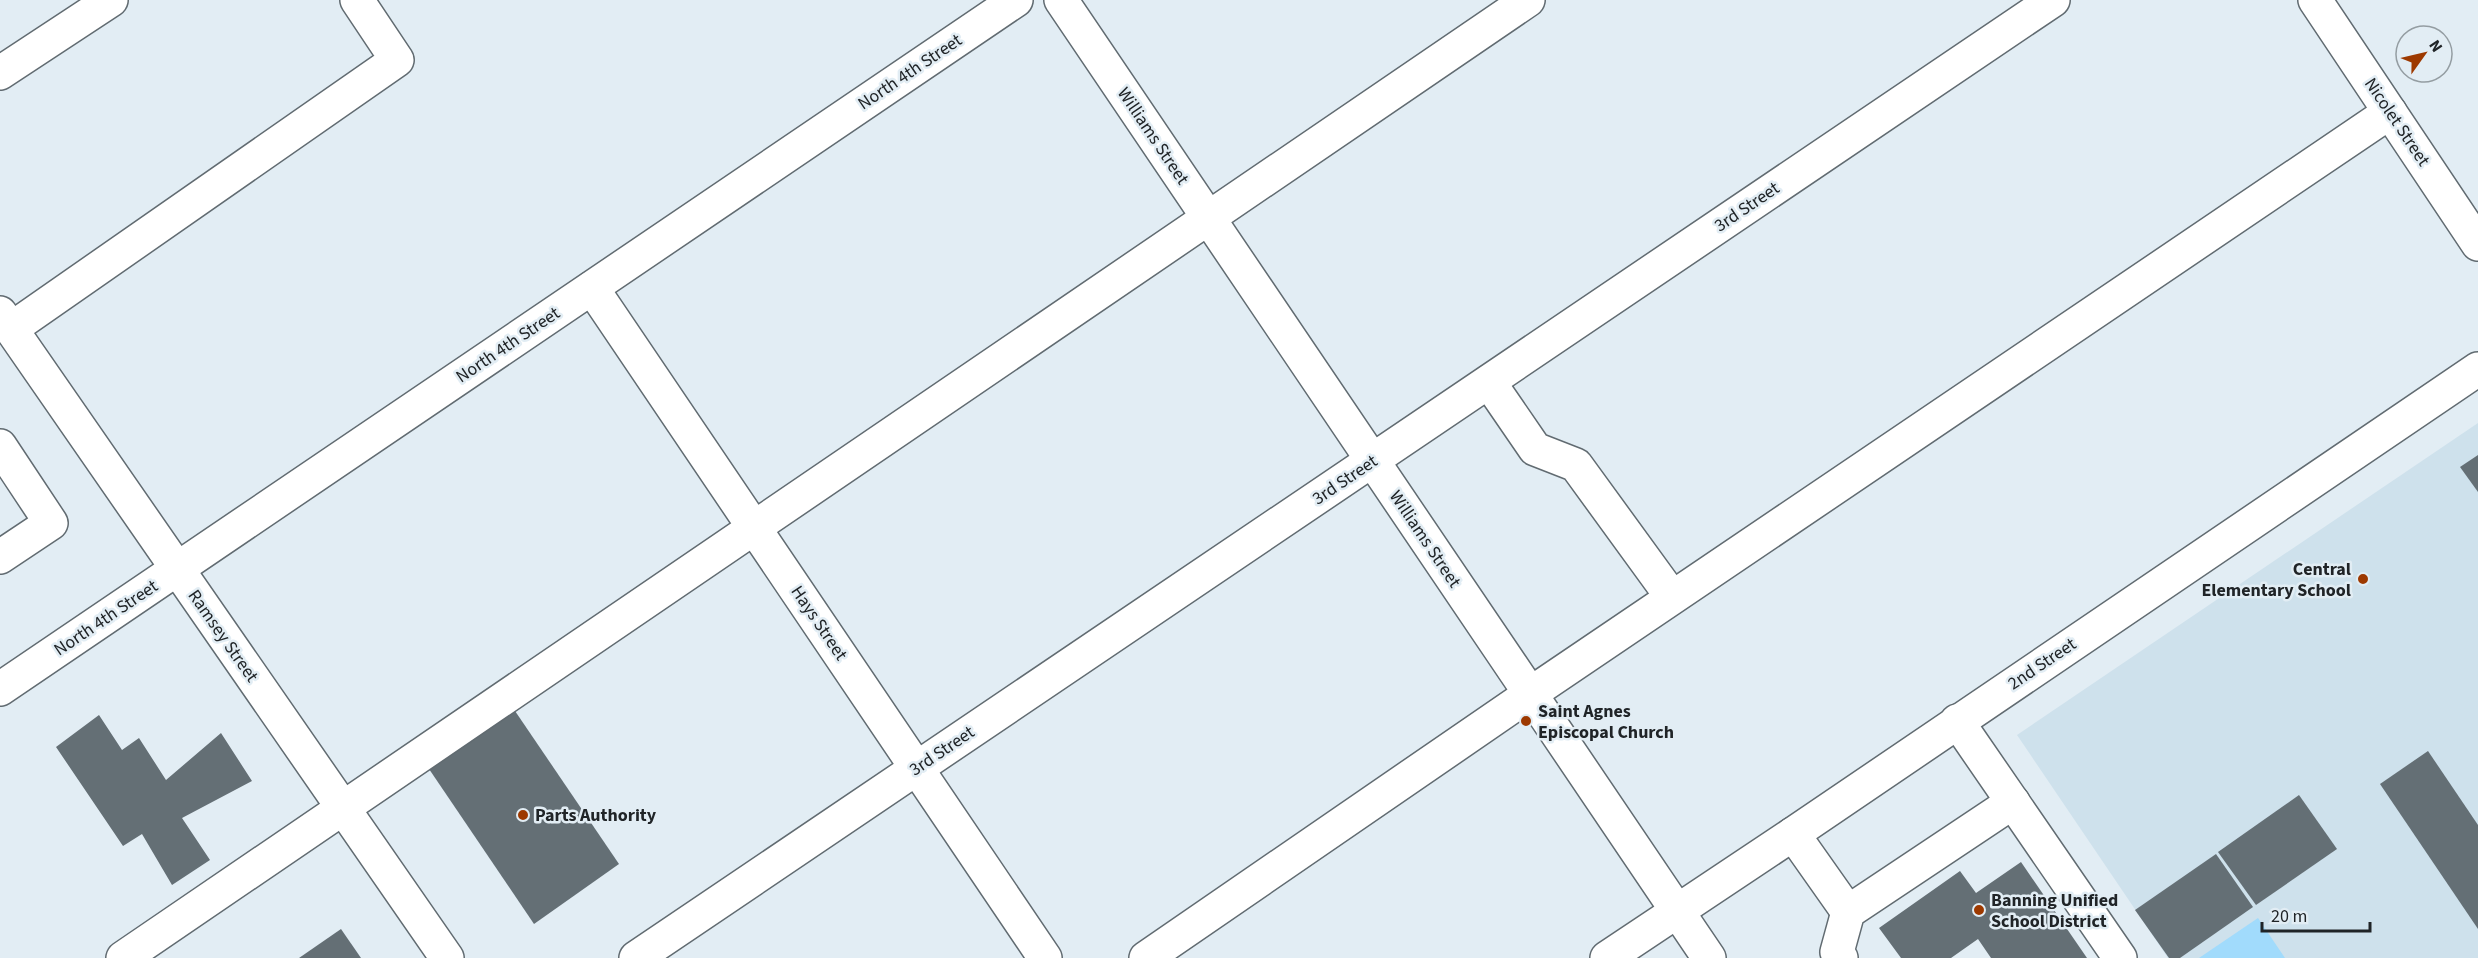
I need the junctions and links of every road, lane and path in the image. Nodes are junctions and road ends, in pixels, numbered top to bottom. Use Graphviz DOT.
graph roads {
  1 [pos="111,0"];
  2 [pos="357,0"];
  3 [pos="1016,0"];
  4 [pos="1061,0"];
  5 [pos="1528,0"];
  6 [pos="2053,0"];
  7 [pos="2315,0"];
  8 [pos="0,73"];
  9 [pos="2390,112"];
  10 [pos="1209,218"];
  11 [pos="2478,244"];
  12 [pos="592,288"];
  13 [pos="6,321"];
  14 [pos="2478,369"];
  15 [pos="1490,382"];
  16 [pos="0,446"];
  17 [pos="1372,461"];
  18 [pos="754,527"];
  19 [pos="0,556"];
  20 [pos="177,571"];
  21 [pos="1672,597"];
  22 [pos="0,689"];
  23 [pos="1530,694"];
  24 [pos="1957,721"];
  25 [pos="916,768"];
  26 [pos="2013,802"];
  27 [pos="343,808"];
  28 [pos="1793,834"];
  29 [pos="1677,910"];
  30 [pos="1848,912"];
  31 [pos="123,958"];
  32 [pos="447,958"];
  33 [pos="636,958"];
  34 [pos="1045,958"];
  35 [pos="1146,958"];
  36 [pos="1607,958"];
  37 [pos="1709,958"];
  38 [pos="1841,958"];
  39 [pos="2120,958"];
  1 -- 8 [label="street"];
  2 -- 13 [label="street"];
  3 -- 12 [label="street, North 4th Street"];
  4 -- 10 [label="street, Williams Street"];
  5 -- 10 [label="street"];
  6 -- 15 [label="street, 3rd Street"];
  7 -- 9 [label="street, Nicolet Street"];
  9 -- 11 [label="street, Nicolet Street"];
  9 -- 21 [label="street"];
  10 -- 17 [label="street, Williams Street"];
  10 -- 18 [label="street"];
  12 -- 18 [label="street, Hays Street"];
  12 -- 20 [label="street, North 4th Street"];
  13 -- 20 [label="street, Ramsey Street"];
  14 -- 24 [label="street, 2nd Street"];
  15 -- 17 [label="street, 3rd Street"];
  15 -- 21 [label="street"];
  16 -- 19 [label="street"];
  17 -- 23 [label="street, Williams Street"];
  17 -- 25 [label="street, 3rd Street"];
  18 -- 25 [label="street, Hays Street"];
  18 -- 27 [label="street"];
  20 -- 22 [label="street, North 4th Street"];
  20 -- 27 [label="street, Ramsey Street"];
  21 -- 23 [label="street"];
  23 -- 29 [label="street, Williams Street"];
  23 -- 35 [label="street"];
  24 -- 26 [label="street"];
  24 -- 28 [label="street, 2nd Street"];
  25 -- 33 [label="street, 3rd Street"];
  25 -- 34 [label="street, Hays Street"];
  26 -- 30 [label="street"];
  26 -- 39 [label="street"];
  27 -- 31 [label="street"];
  27 -- 32 [label="street, Ramsey Street"];
  28 -- 29 [label="street, 2nd Street"];
  28 -- 30 [label="street"];
  29 -- 36 [label="street, 2nd Street"];
  29 -- 37 [label="street, Williams Street"];
  30 -- 38 [label="street"];
}
